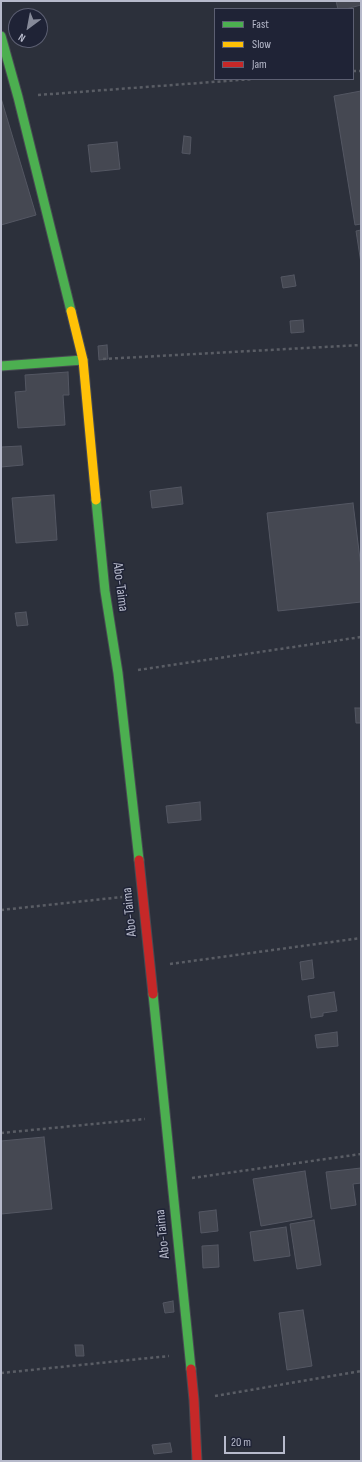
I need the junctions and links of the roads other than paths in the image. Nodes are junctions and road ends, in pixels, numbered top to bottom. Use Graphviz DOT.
graph roads {
  1 [pos="1,36"];
  2 [pos="83,360"];
  3 [pos="1,366"];
  4 [pos="197,1461"];
  1 -- 2 [label="street, Abo-Taima"];
  2 -- 3 [label="street"];
  2 -- 4 [label="street, Abo-Taima"];
}
